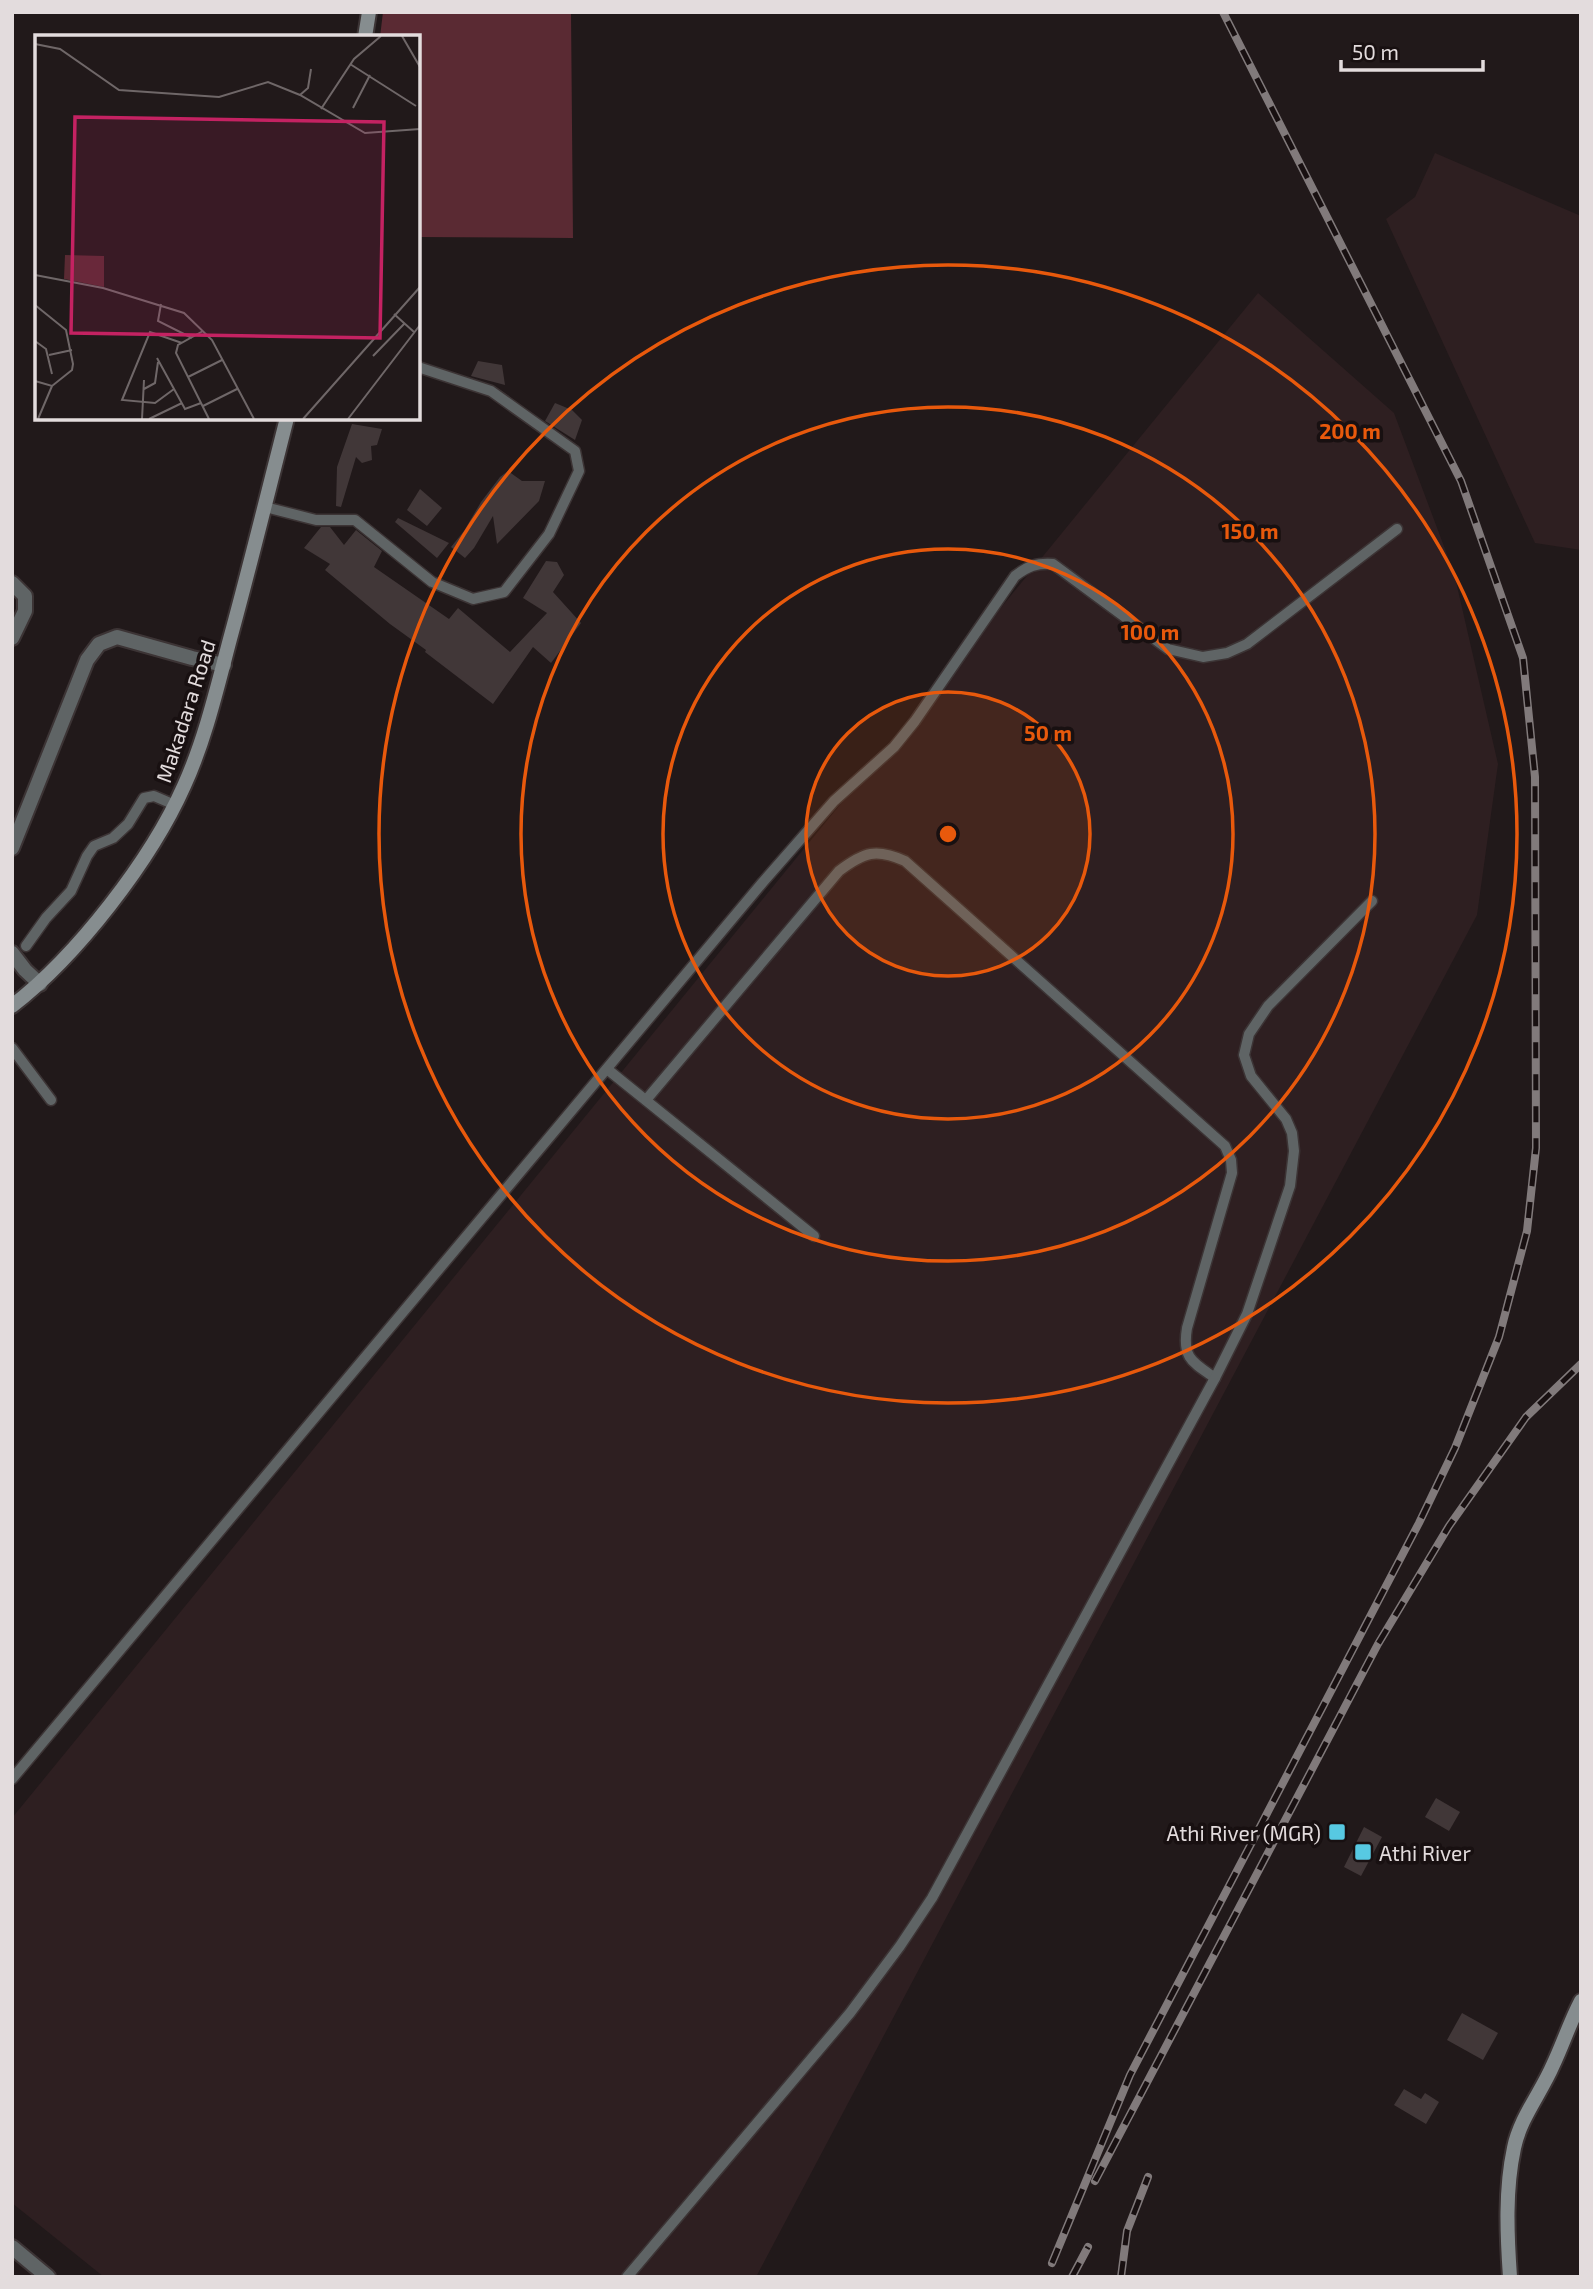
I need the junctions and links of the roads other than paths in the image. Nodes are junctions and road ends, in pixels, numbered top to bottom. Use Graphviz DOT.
graph roads {
  1 [pos="369,12"];
  2 [pos="365,35"];
  3 [pos="420,368"];
  4 [pos="287,420"];
  5 [pos="265,507"];
  6 [pos="1397,529"];
  7 [pos="12,583"];
  8 [pos="12,638"];
  9 [pos="224,664"];
  10 [pos="175,805"];
  11 [pos="12,848"];
  12 [pos="1372,901"];
  13 [pos="26,946"];
  14 [pos="12,953"];
  15 [pos="40,984"];
  16 [pos="12,1006"];
  17 [pos="12,1048"];
  18 [pos="607,1069"];
  19 [pos="51,1100"];
  20 [pos="646,1100"];
  21 [pos="814,1236"];
  22 [pos="1215,1378"];
  23 [pos="12,1779"];
  24 [pos="1581,2001"];
  25 [pos="12,2247"];
  26 [pos="48,2277"];
  27 [pos="627,2277"];
  28 [pos="1510,2277"];
  1 -- 2 [label="main road"];
  3 -- 5 [label="lane"];
  4 -- 5 [label="main road, Makadara Road"];
  5 -- 9 [label="main road, Makadara Road"];
  6 -- 18 [label="lane"];
  7 -- 8 [label="street"];
  9 -- 10 [label="main road, Makadara Road"];
  9 -- 11 [label="street"];
  10 -- 13 [label="lane"];
  10 -- 15 [label="main road, Makadara Road"];
  12 -- 22 [label="lane"];
  14 -- 15 [label="street"];
  15 -- 16 [label="main road, Makadara Road"];
  17 -- 19 [label="lane"];
  18 -- 20 [label="lane"];
  18 -- 23 [label="lane"];
  20 -- 21 [label="lane"];
  20 -- 22 [label="lane"];
  22 -- 27 [label="lane"];
  24 -- 28 [label="main road"];
  25 -- 26 [label="street"];
}
